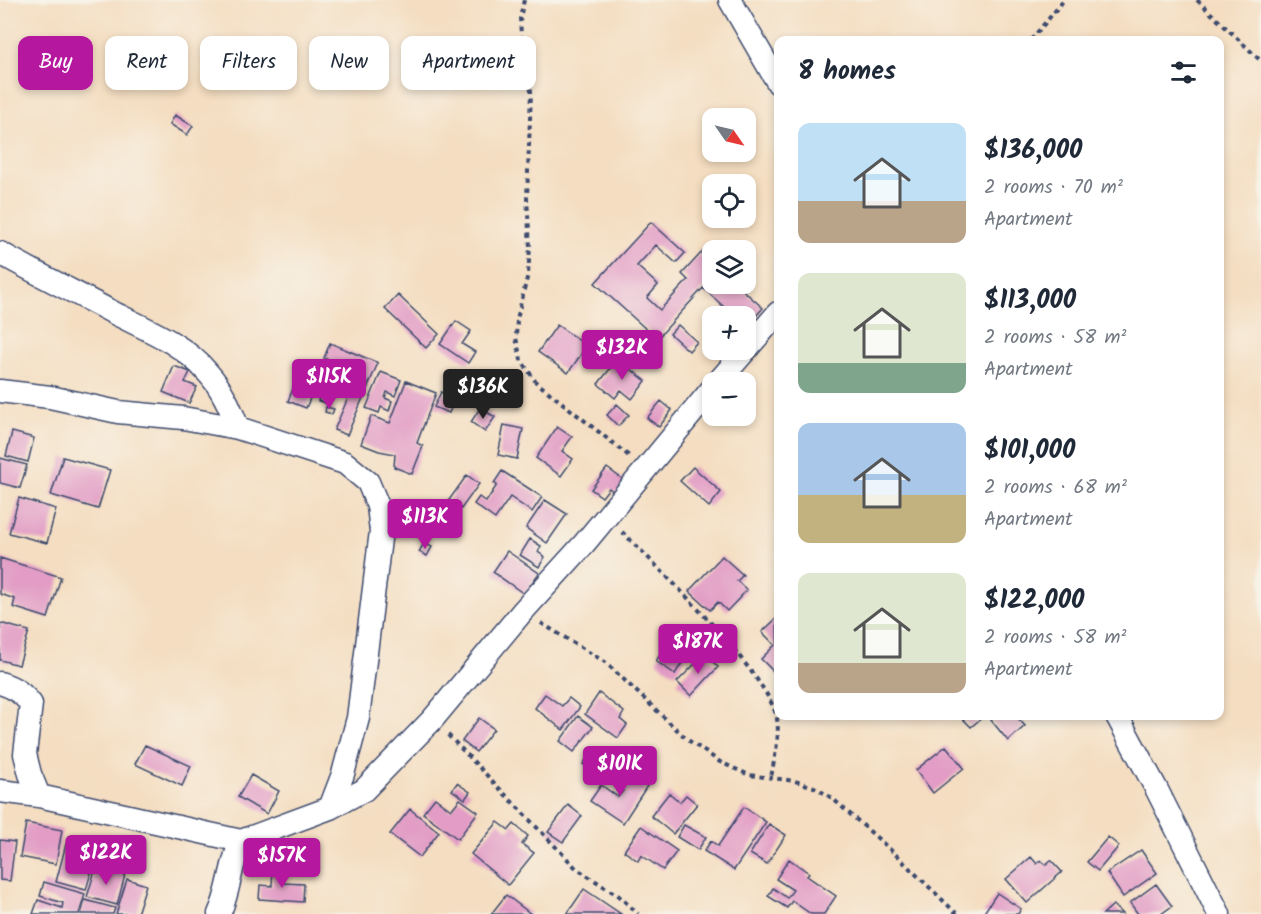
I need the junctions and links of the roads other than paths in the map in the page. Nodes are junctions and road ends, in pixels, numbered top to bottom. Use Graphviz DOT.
graph roads {
  1 [pos="730,0"];
  2 [pos="774,76"];
  3 [pos="0,253"];
  4 [pos="774,318"];
  5 [pos="727,372"];
  6 [pos="0,391"];
  7 [pos="702,401"];
  8 [pos="238,428"];
  9 [pos="0,683"];
  10 [pos="1119,720"];
  11 [pos="0,791"];
  12 [pos="39,796"];
  13 [pos="330,808"];
  14 [pos="242,841"];
  15 [pos="219,914"];
  16 [pos="1219,914"];
  1 -- 2 [label="street"];
  3 -- 8 [label="street"];
  4 -- 5 [label="street"];
  6 -- 8 [label="street"];
  7 -- 13 [label="street"];
  8 -- 13 [label="street"];
  9 -- 12 [label="street"];
  10 -- 16 [label="street"];
  11 -- 12 [label="street"];
  12 -- 14 [label="street"];
  13 -- 14 [label="street"];
  14 -- 15 [label="street"];
}
